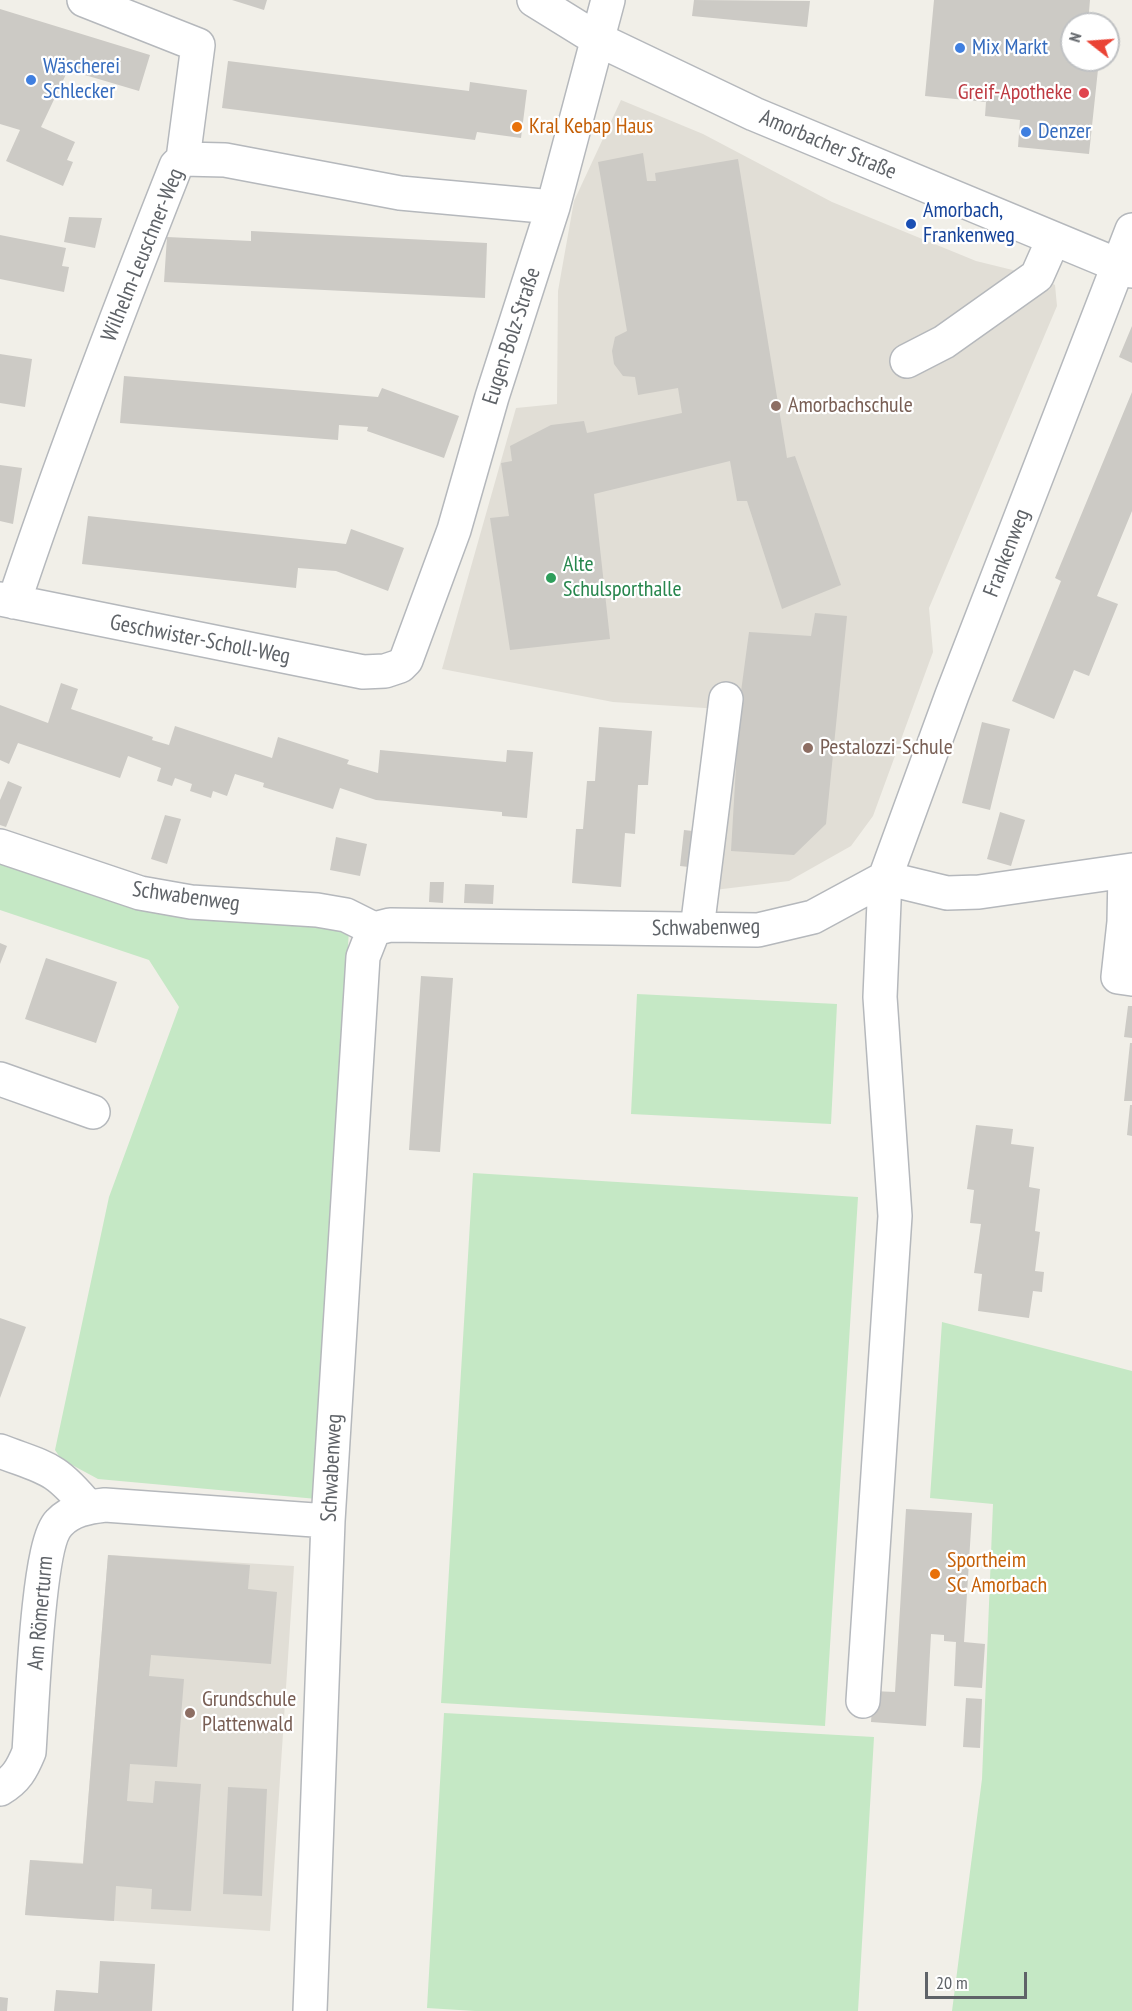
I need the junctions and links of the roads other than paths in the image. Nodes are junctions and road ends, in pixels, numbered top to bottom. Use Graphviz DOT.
graph roads {
  1 [pos="84,0"];
  2 [pos="534,0"];
  3 [pos="608,0"];
  4 [pos="597,39"];
  5 [pos="183,159"];
  6 [pos="553,207"];
  7 [pos="1132,230"];
  8 [pos="1053,240"];
  9 [pos="1126,268"];
  10 [pos="908,360"];
  11 [pos="7,601"];
  12 [pos="400,666"];
  13 [pos="726,699"];
  14 [pos="0,846"];
  15 [pos="1128,871"];
  16 [pos="885,878"];
  17 [pos="374,929"];
  18 [pos="697,929"];
  19 [pos="1132,979"];
  20 [pos="0,1079"];
  21 [pos="93,1112"];
  22 [pos="0,1452"];
  23 [pos="88,1507"];
  24 [pos="328,1521"];
  25 [pos="863,1701"];
  26 [pos="0,1789"];
  27 [pos="310,2011"];
  1 -- 5 [label="street"];
  2 -- 4 [label="street, Amorbacher Straße"];
  3 -- 4 [label="street, Eugen-Bolz-Straße"];
  4 -- 6 [label="street, Eugen-Bolz-Straße"];
  4 -- 8 [label="street, Amorbacher Straße"];
  5 -- 6 [label="street, Wilhelm-Leuschner-Weg"];
  5 -- 11 [label="street, Wilhelm-Leuschner-Weg"];
  6 -- 12 [label="street, Eugen-Bolz-Straße"];
  7 -- 9 [label="street, Frankenweg"];
  8 -- 9 [label="street, Amorbacher Straße"];
  8 -- 10 [label="street"];
  9 -- 16 [label="street, Frankenweg"];
  11 -- 12 [label="street, Geschwister-Scholl-Weg"];
  13 -- 18 [label="street"];
  14 -- 17 [label="street, Schwabenweg"];
  15 -- 16 [label="street"];
  15 -- 19 [label="street"];
  16 -- 18 [label="street, Schwabenweg"];
  16 -- 25 [label="street, Frankenweg"];
  17 -- 18 [label="street, Schwabenweg"];
  17 -- 24 [label="street, Schwabenweg"];
  20 -- 21 [label="street"];
  22 -- 23 [label="street"];
  23 -- 24 [label="street, Am Römerturm"];
  23 -- 26 [label="street, Am Römerturm"];
  24 -- 27 [label="street, Schwabenweg"];
}
